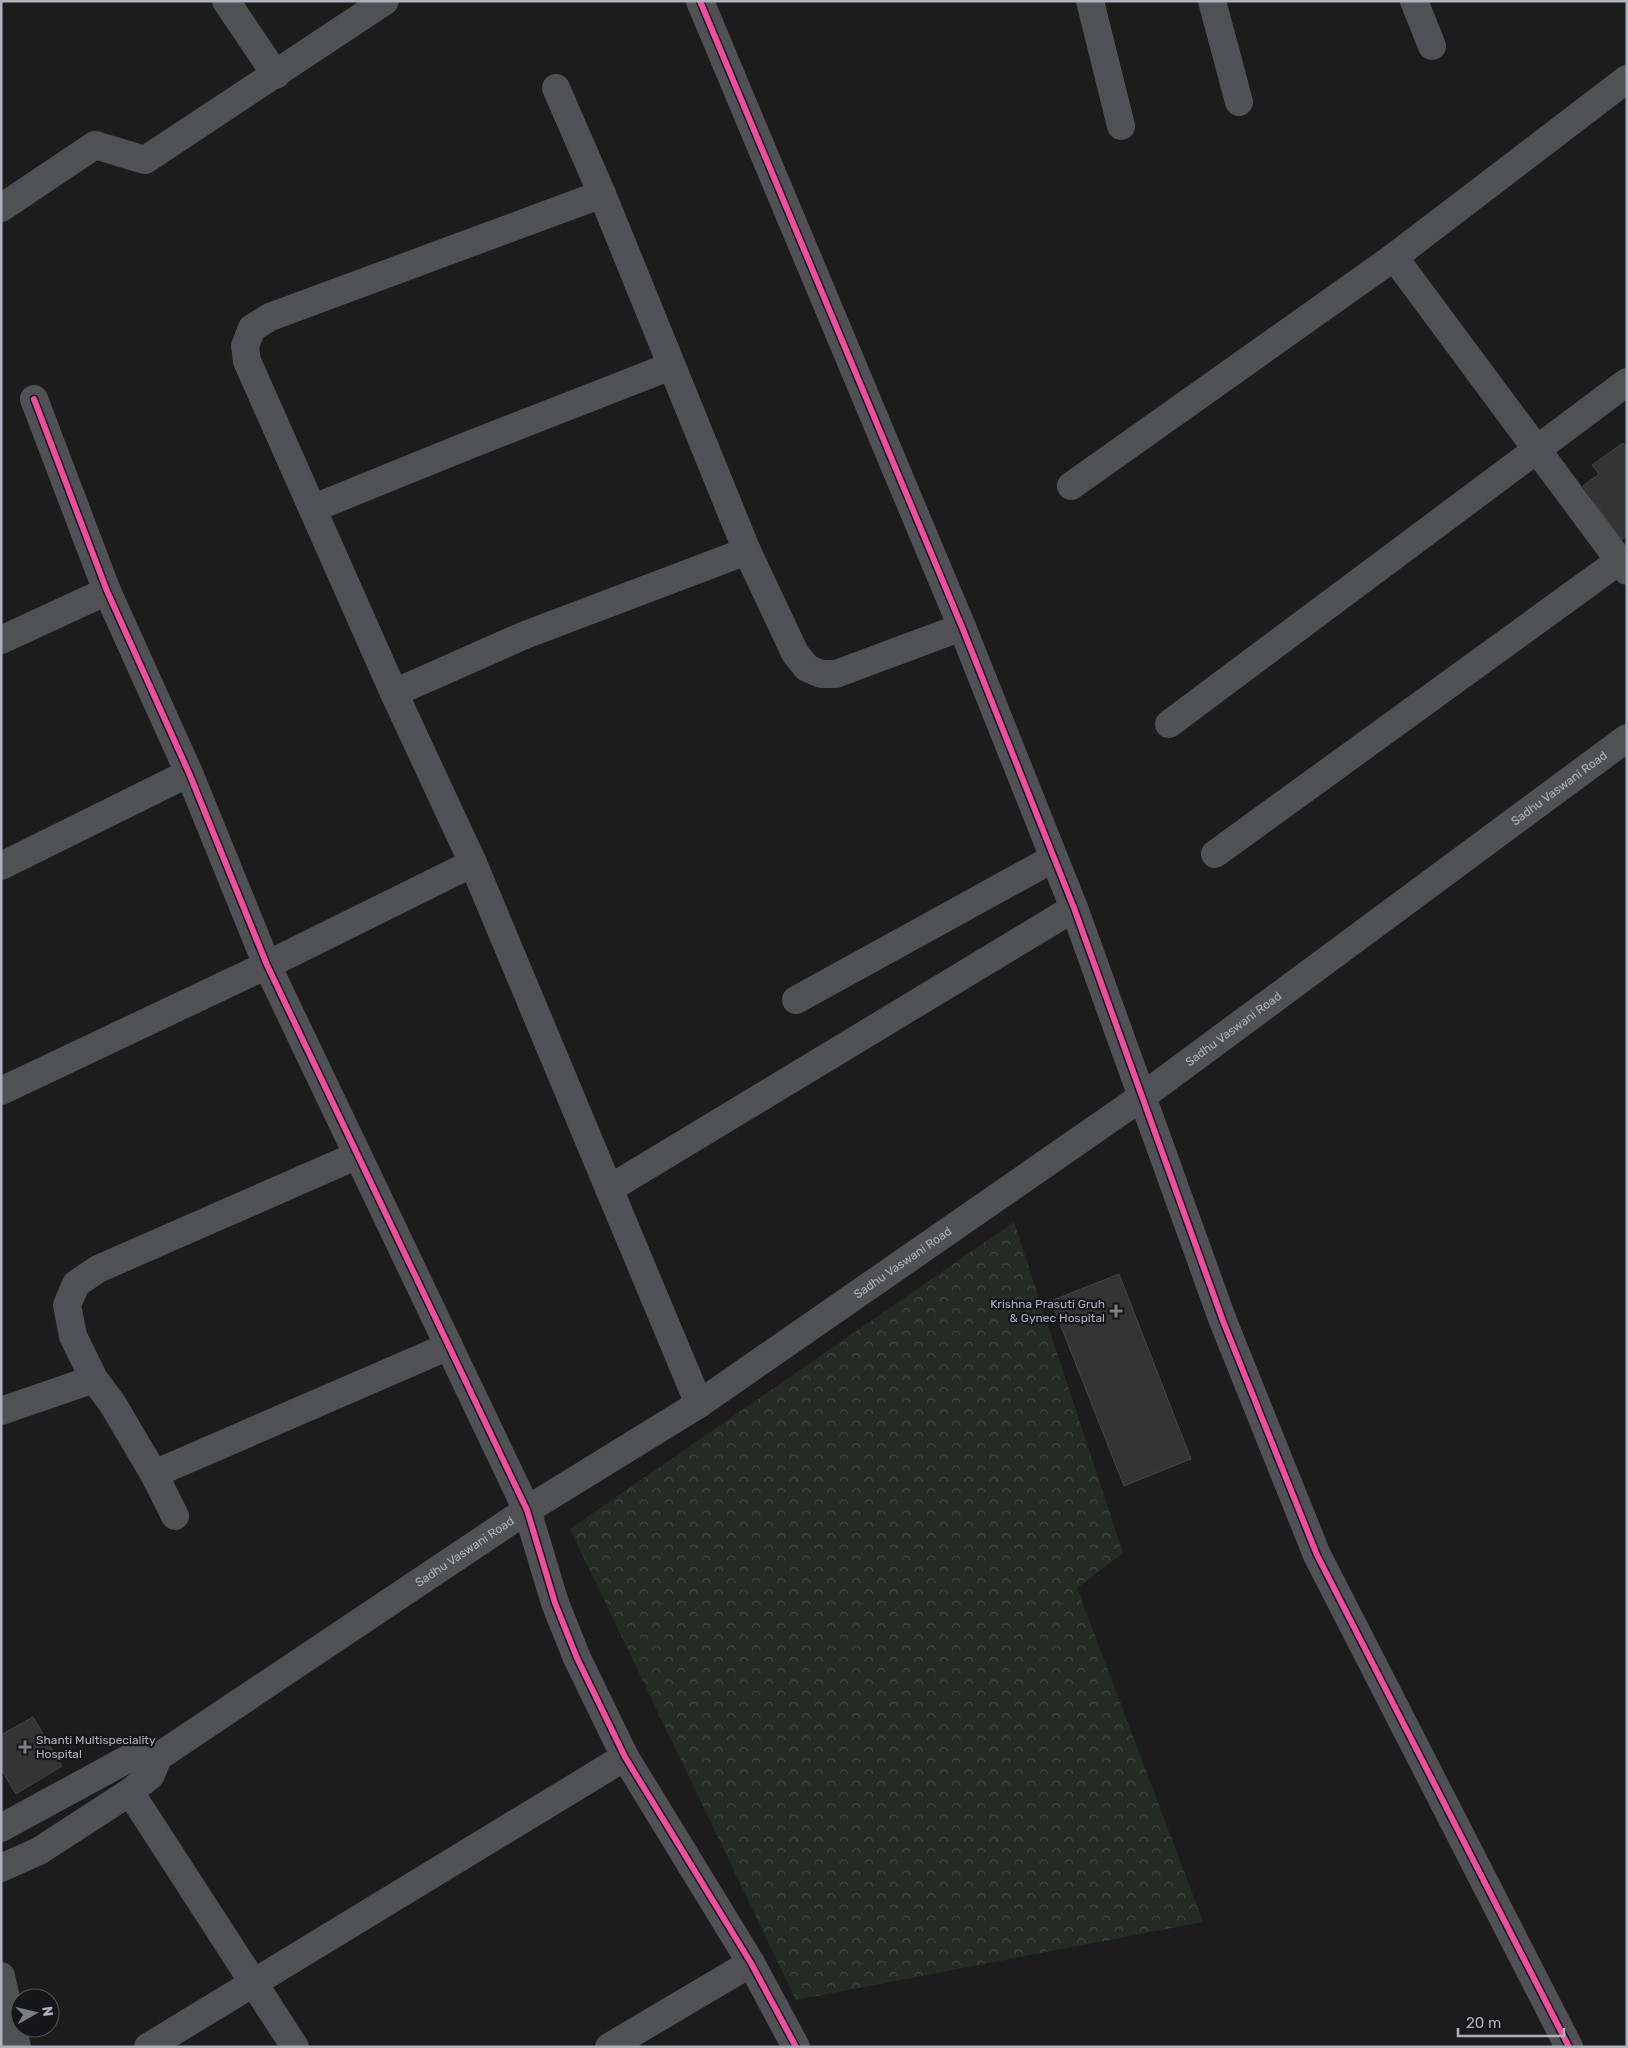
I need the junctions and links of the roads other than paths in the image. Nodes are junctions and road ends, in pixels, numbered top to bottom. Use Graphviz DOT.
graph roads {
  1 [pos="226,1"];
  2 [pos="385,1"];
  3 [pos="700,1"];
  4 [pos="1090,1"];
  5 [pos="1212,1"];
  6 [pos="1414,1"];
  7 [pos="1432,46"];
  8 [pos="276,75"];
  9 [pos="1627,78"];
  10 [pos="556,88"];
  11 [pos="1239,102"];
  12 [pos="1121,126"];
  13 [pos="602,194"];
  14 [pos="1,208"];
  15 [pos="1394,257"];
  16 [pos="671,366"];
  17 [pos="1627,382"];
  18 [pos="34,399"];
  19 [pos="1536,449"];
  20 [pos="1071,486"];
  21 [pos="314,508"];
  22 [pos="747,551"];
  23 [pos="1623,566"];
  24 [pos="107,591"];
  25 [pos="962,627"];
  26 [pos="1,640"];
  27 [pos="394,693"];
  28 [pos="1169,724"];
  29 [pos="1627,738"];
  30 [pos="190,773"];
  31 [pos="1215,854"];
  32 [pos="1054,858"];
  33 [pos="472,863"];
  34 [pos="1,866"];
  35 [pos="1074,908"];
  36 [pos="267,965"];
  37 [pos="796,1000"];
  38 [pos="1,1091"];
  39 [pos="1143,1096"];
  40 [pos="358,1154"];
  41 [pos="609,1189"];
  42 [pos="448,1346"];
  43 [pos="94,1379"];
  44 [pos="699,1404"];
  45 [pos="1,1411"];
  46 [pos="154,1474"];
  47 [pos="527,1510"];
  48 [pos="175,1516"];
  49 [pos="158,1757"];
  50 [pos="625,1757"];
  51 [pos="130,1792"];
  52 [pos="1,1828"];
  53 [pos="1,1868"];
  54 [pos="751,1963"];
  55 [pos="1,1976"];
  56 [pos="252,1982"];
  57 [pos="17,2047"];
  58 [pos="148,2047"];
  59 [pos="295,2047"];
  60 [pos="609,2047"];
  61 [pos="796,2047"];
  62 [pos="1569,2047"];
  1 -- 8 [label="street"];
  2 -- 8 [label="street"];
  3 -- 25 [label="street"];
  4 -- 12 [label="street"];
  5 -- 11 [label="street"];
  6 -- 7 [label="street"];
  8 -- 14 [label="street"];
  9 -- 15 [label="street"];
  10 -- 13 [label="street"];
  13 -- 16 [label="street"];
  13 -- 21 [label="street"];
  15 -- 19 [label="street"];
  15 -- 20 [label="street"];
  16 -- 21 [label="street"];
  16 -- 22 [label="street"];
  17 -- 19 [label="street"];
  18 -- 24 [label="street"];
  19 -- 23 [label="street"];
  19 -- 28 [label="street"];
  21 -- 27 [label="street"];
  22 -- 25 [label="street"];
  22 -- 27 [label="street"];
  23 -- 31 [label="street"];
  24 -- 26 [label="street"];
  24 -- 30 [label="street"];
  25 -- 32 [label="street"];
  27 -- 33 [label="street"];
  29 -- 39 [label="street, Sadhu Vaswani Road"];
  30 -- 34 [label="street"];
  30 -- 36 [label="street"];
  32 -- 35 [label="street"];
  32 -- 37 [label="street"];
  33 -- 36 [label="street"];
  33 -- 41 [label="street"];
  35 -- 39 [label="street"];
  35 -- 41 [label="street"];
  36 -- 38 [label="street"];
  36 -- 40 [label="street"];
  39 -- 44 [label="street, Sadhu Vaswani Road"];
  39 -- 62 [label="street"];
  40 -- 42 [label="street"];
  40 -- 43 [label="street"];
  41 -- 44 [label="street"];
  42 -- 46 [label="street"];
  42 -- 47 [label="street"];
  43 -- 45 [label="street"];
  43 -- 46 [label="street"];
  44 -- 47 [label="street, Sadhu Vaswani Road"];
  46 -- 48 [label="street"];
  47 -- 49 [label="street, Sadhu Vaswani Road"];
  47 -- 50 [label="street"];
  49 -- 51 [label="street"];
  49 -- 52 [label="street"];
  50 -- 54 [label="street"];
  50 -- 56 [label="street"];
  51 -- 53 [label="street"];
  51 -- 56 [label="street"];
  54 -- 60 [label="street"];
  54 -- 61 [label="street"];
  55 -- 57 [label="street"];
  56 -- 58 [label="street"];
  56 -- 59 [label="street"];
}
